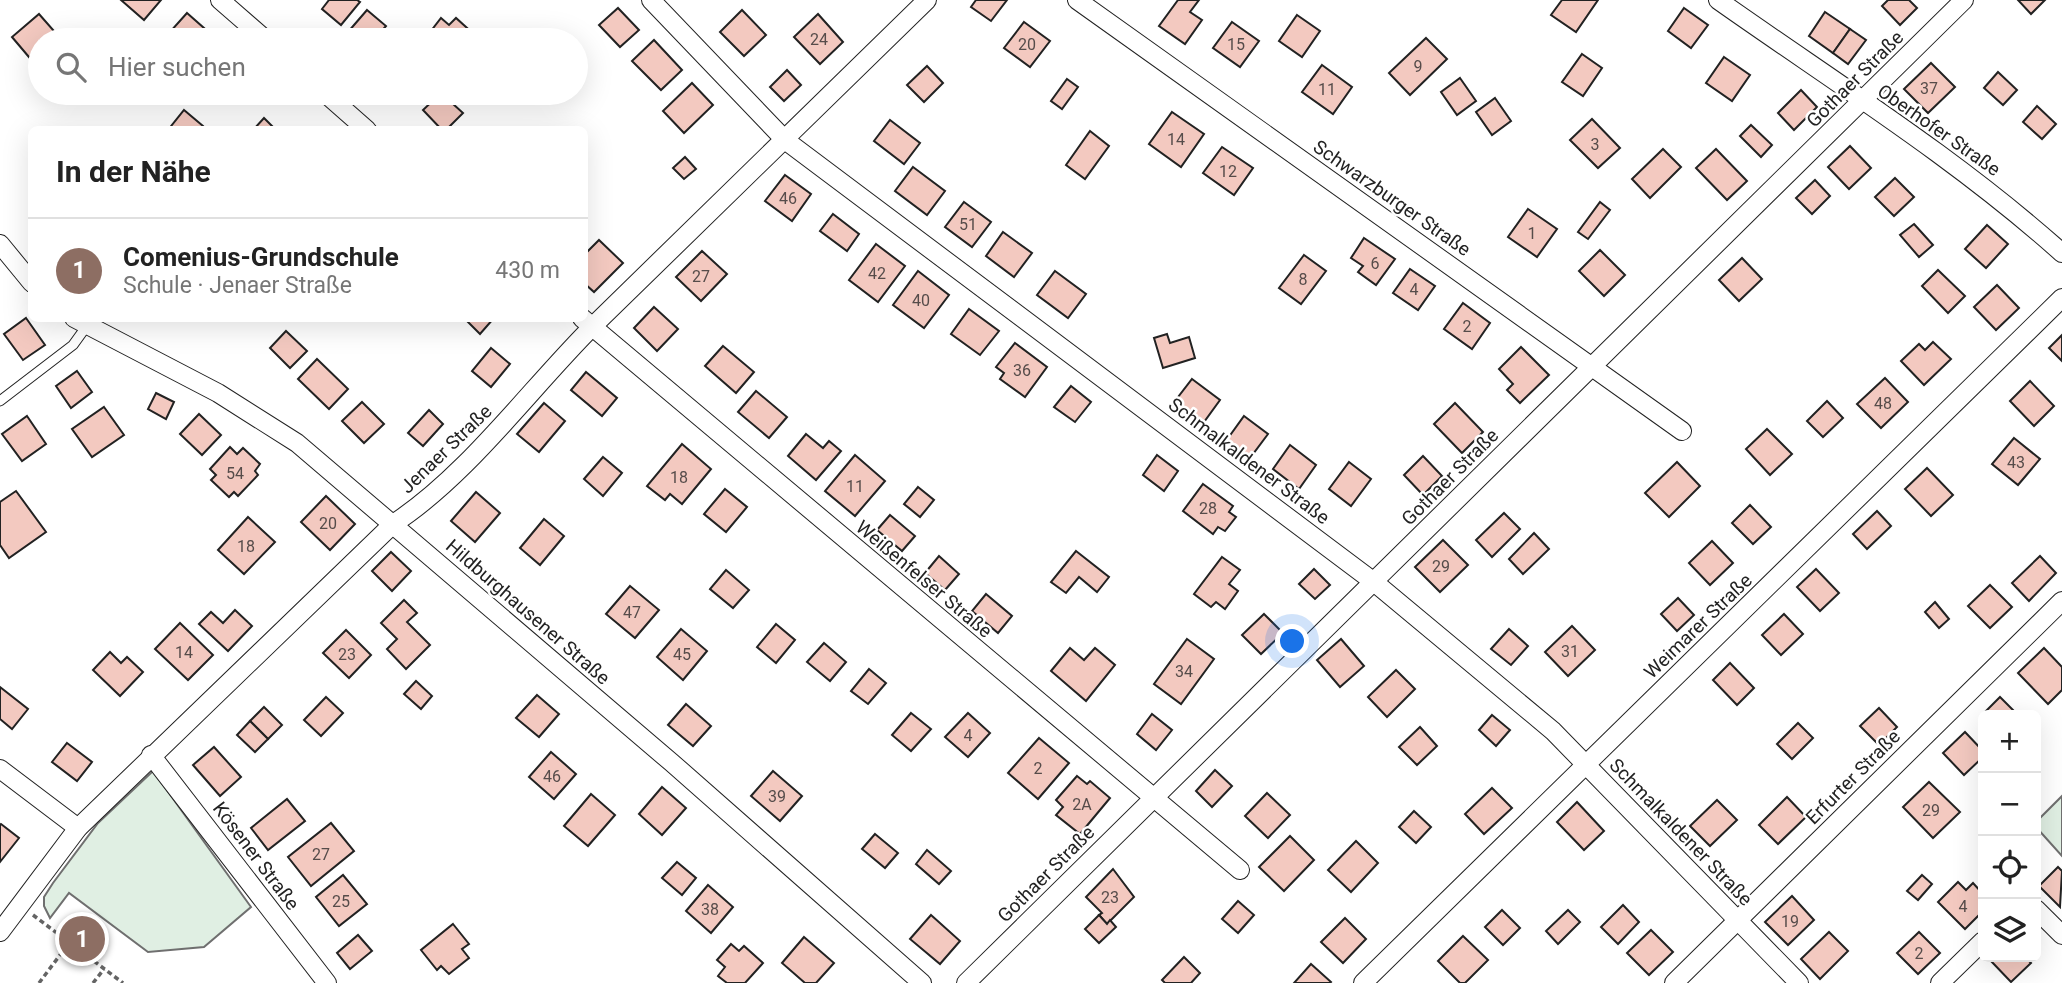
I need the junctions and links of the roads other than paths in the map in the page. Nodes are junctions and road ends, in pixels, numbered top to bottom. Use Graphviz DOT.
graph roads {
  1 [pos="220,0"];
  2 [pos="652,0"];
  3 [pos="927,0"];
  4 [pos="1077,0"];
  5 [pos="1718,0"];
  6 [pos="1964,0"];
  7 [pos="252,28"];
  8 [pos="1862,102"];
  9 [pos="339,105"];
  10 [pos="362,126"];
  11 [pos="785,140"];
  12 [pos="0,244"];
  13 [pos="2062,253"];
  14 [pos="28,278"];
  15 [pos="2062,298"];
  16 [pos="80,323"];
  17 [pos="587,323"];
  18 [pos="1592,365"];
  19 [pos="0,401"];
  20 [pos="1682,430"];
  21 [pos="393,524"];
  22 [pos="1374,582"];
  23 [pos="2062,601"];
  24 [pos="151,755"];
  25 [pos="1587,764"];
  26 [pos="0,768"];
  27 [pos="1152,797"];
  28 [pos="78,828"];
  29 [pos="1240,870"];
  30 [pos="2041,914"];
  31 [pos="1737,921"];
  32 [pos="0,932"];
  33 [pos="2062,934"];
  34 [pos="1978,945"];
  35 [pos="327,983"];
  36 [pos="922,983"];
  37 [pos="966,983"];
  38 [pos="1363,983"];
  39 [pos="1674,983"];
  40 [pos="1798,983"];
  41 [pos="1940,983"];
  1 -- 7 [label="street"];
  2 -- 11 [label="street, Schmalkaldener Straße"];
  3 -- 11 [label="street, Jenaer Straße"];
  4 -- 18 [label="street, Schwarzburger Straße"];
  5 -- 8 [label="street, Oberhofer Straße"];
  6 -- 8 [label="street, Gothaer Straße"];
  8 -- 13 [label="street, Oberhofer Straße"];
  8 -- 18 [label="street, Gothaer Straße"];
  9 -- 10 [label="street"];
  11 -- 17 [label="street, Jenaer Straße"];
  11 -- 22 [label="street, Schmalkaldener Straße"];
  12 -- 14 [label="street"];
  15 -- 25 [label="street, Weimarer Straße"];
  16 -- 19 [label="lane"];
  16 -- 21 [label="street, Hildburghausener Straße"];
  17 -- 21 [label="street, Jenaer Straße"];
  17 -- 27 [label="street, Weißenfelser Straße"];
  18 -- 20 [label="street, Schwarzburger Straße"];
  18 -- 22 [label="street, Gothaer Straße"];
  21 -- 24 [label="street, Jenaer Straße"];
  21 -- 36 [label="street, Hildburghausener Straße"];
  22 -- 25 [label="street, Schmalkaldener Straße"];
  22 -- 27 [label="street, Gothaer Straße"];
  23 -- 31 [label="street, Erfurter Straße"];
  24 -- 28 [label="street, Jenaer Straße"];
  24 -- 35 [label="street, Kösener Straße"];
  25 -- 31 [label="street, Schmalkaldener Straße"];
  25 -- 38 [label="street, Weimarer Straße"];
  26 -- 28 [label="street"];
  27 -- 29 [label="street, Weißenfelser Straße"];
  27 -- 37 [label="street, Gothaer Straße"];
  28 -- 32 [label="street, Jenaer Straße"];
  30 -- 33 [label="street"];
  31 -- 39 [label="street, Erfurter Straße"];
  31 -- 40 [label="street, Schmalkaldener Straße"];
  34 -- 41 [label="street"];
}
